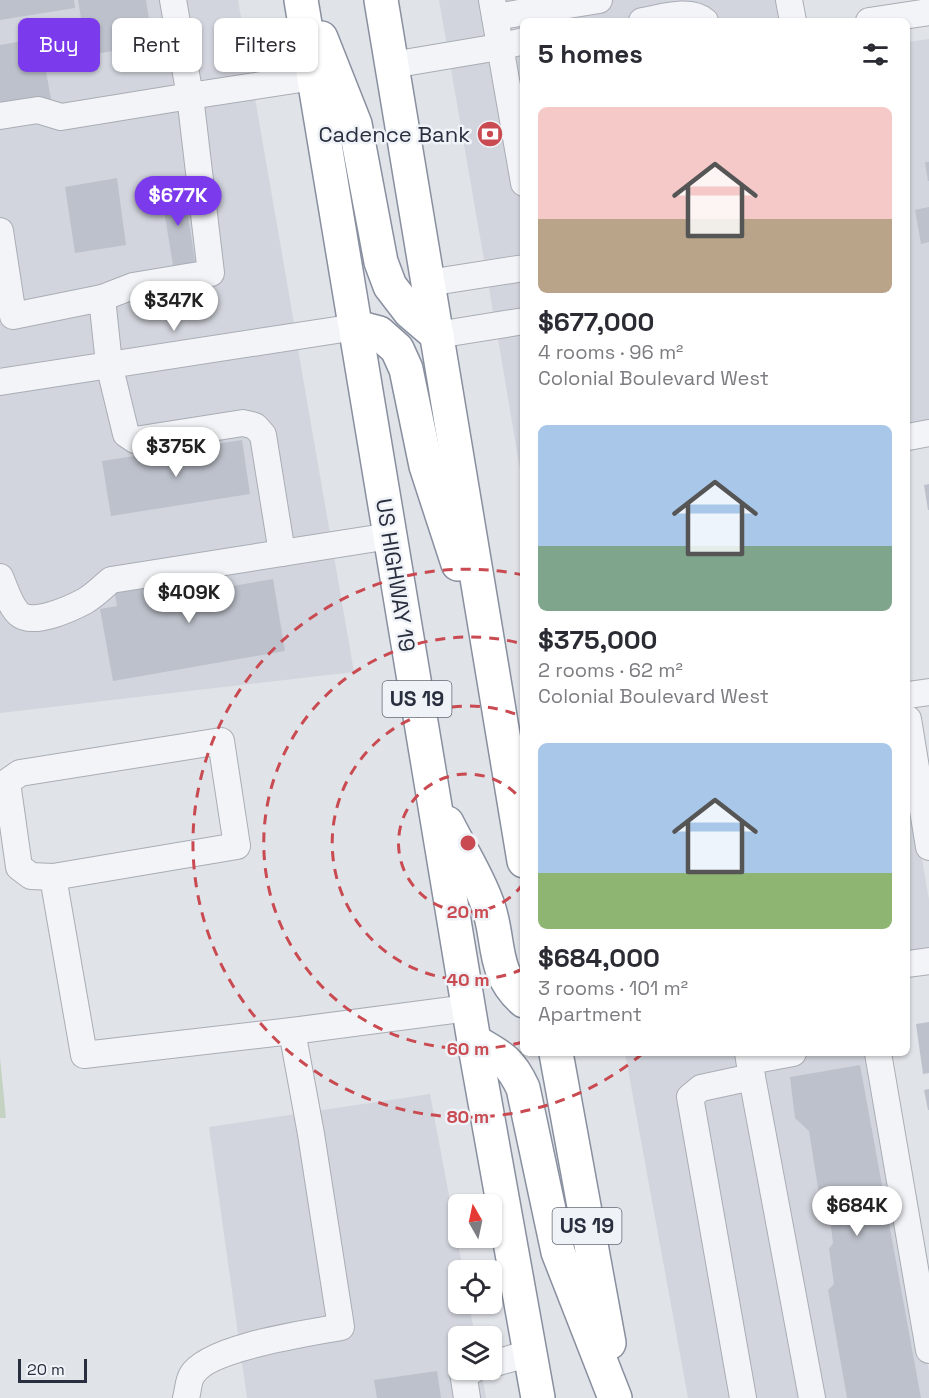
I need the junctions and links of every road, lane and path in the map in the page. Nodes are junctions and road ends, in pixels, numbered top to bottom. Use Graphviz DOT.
graph roads {
  1 [pos="173,0"];
  2 [pos="301,0"];
  3 [pos="306,0"];
  4 [pos="381,0"];
  5 [pos="599,0"];
  6 [pos="789,0"];
  7 [pos="556,3"];
  8 [pos="493,8"];
  9 [pos="929,12"];
  10 [pos="662,18"];
  11 [pos="703,18"];
  12 [pos="792,18"];
  13 [pos="889,18"];
  14 [pos="511,44"];
  15 [pos="392,65"];
  16 [pos="314,76"];
  17 [pos="190,96"];
  18 [pos="0,116"];
  19 [pos="520,140"];
  20 [pos="0,231"];
  21 [pos="520,269"];
  22 [pos="428,283"];
  23 [pos="102,298"];
  24 [pos="6,317"];
  25 [pos="520,322"];
  26 [pos="356,327"];
  27 [pos="436,335"];
  28 [pos="109,364"];
  29 [pos="0,382"];
  30 [pos="929,433"];
  31 [pos="910,437"];
  32 [pos="390,536"];
  33 [pos="282,553"];
  34 [pos="0,577"];
  35 [pos="491,663"];
  36 [pos="929,692"];
  37 [pos="910,695"];
  38 [pos="910,730"];
  39 [pos="513,731"];
  40 [pos="433,795"];
  41 [pos="520,814"];
  42 [pos="929,847"];
  43 [pos="53,877"];
  44 [pos="929,961"];
  45 [pos="910,964"];
  46 [pos="520,998"];
  47 [pos="468,1008"];
  48 [pos="292,1031"];
  49 [pos="474,1041"];
  50 [pos="557,1056"];
  51 [pos="781,1056"];
  52 [pos="879,1056"];
  53 [pos="750,1064"];
  54 [pos="929,1350"];
  55 [pos="530,1353"];
  56 [pos="502,1361"];
  57 [pos="464,1380"];
  58 [pos="186,1398"];
  59 [pos="467,1398"];
  60 [pos="538,1398"];
  61 [pos="617,1398"];
  62 [pos="743,1398"];
  63 [pos="812,1398"];
  1 -- 17 [label="street"];
  2 -- 16 [label="highway, US HIGHWAY 19 / US 19"];
  3 -- 27 [label="highway"];
  4 -- 15 [label="highway"];
  5 -- 7 [label="street"];
  6 -- 12 [label="street"];
  7 -- 8 [label="street"];
  8 -- 14 [label="street"];
  9 -- 13 [label="street"];
  10 -- 11 [label="street"];
  14 -- 15 [label="street"];
  14 -- 19 [label="street"];
  15 -- 22 [label="highway"];
  16 -- 17 [label="street"];
  16 -- 26 [label="highway, US HIGHWAY 19 / US 19"];
  17 -- 18 [label="street"];
  17 -- 23 [label="street"];
  20 -- 24 [label="street"];
  21 -- 22 [label="street"];
  22 -- 27 [label="highway"];
  23 -- 24 [label="street"];
  23 -- 28 [label="street"];
  25 -- 27 [label="street"];
  26 -- 28 [label="street"];
  26 -- 32 [label="highway, US HIGHWAY 19 / US 19"];
  26 -- 35 [label="highway"];
  27 -- 35 [label="highway"];
  28 -- 29 [label="street"];
  28 -- 33 [label="street"];
  30 -- 31 [label="street"];
  32 -- 33 [label="street"];
  32 -- 40 [label="highway, US HIGHWAY 19 / US 19"];
  33 -- 34 [label="street"];
  35 -- 39 [label="highway"];
  36 -- 37 [label="street"];
  38 -- 42 [label="street"];
  39 -- 41 [label="highway"];
  40 -- 46 [label="highway"];
  40 -- 47 [label="highway, US HIGHWAY 19 / US 19"];
  43 -- 43 [label="street"];
  43 -- 48 [label="street"];
  44 -- 45 [label="street"];
  47 -- 48 [label="street"];
  47 -- 49 [label="highway, US HIGHWAY 19 / US 19"];
  48 -- 58 [label="street"];
  49 -- 55 [label="highway, US HIGHWAY 19 / US 19"];
  49 -- 61 [label="highway"];
  50 -- 61 [label="highway, US 19"];
  51 -- 53 [label="street"];
  52 -- 54 [label="street"];
  53 -- 62 [label="street"];
  53 -- 63 [label="street"];
  55 -- 56 [label="street"];
  55 -- 60 [label="highway, US HIGHWAY 19 / US 19"];
  57 -- 59 [label="street"];
}
